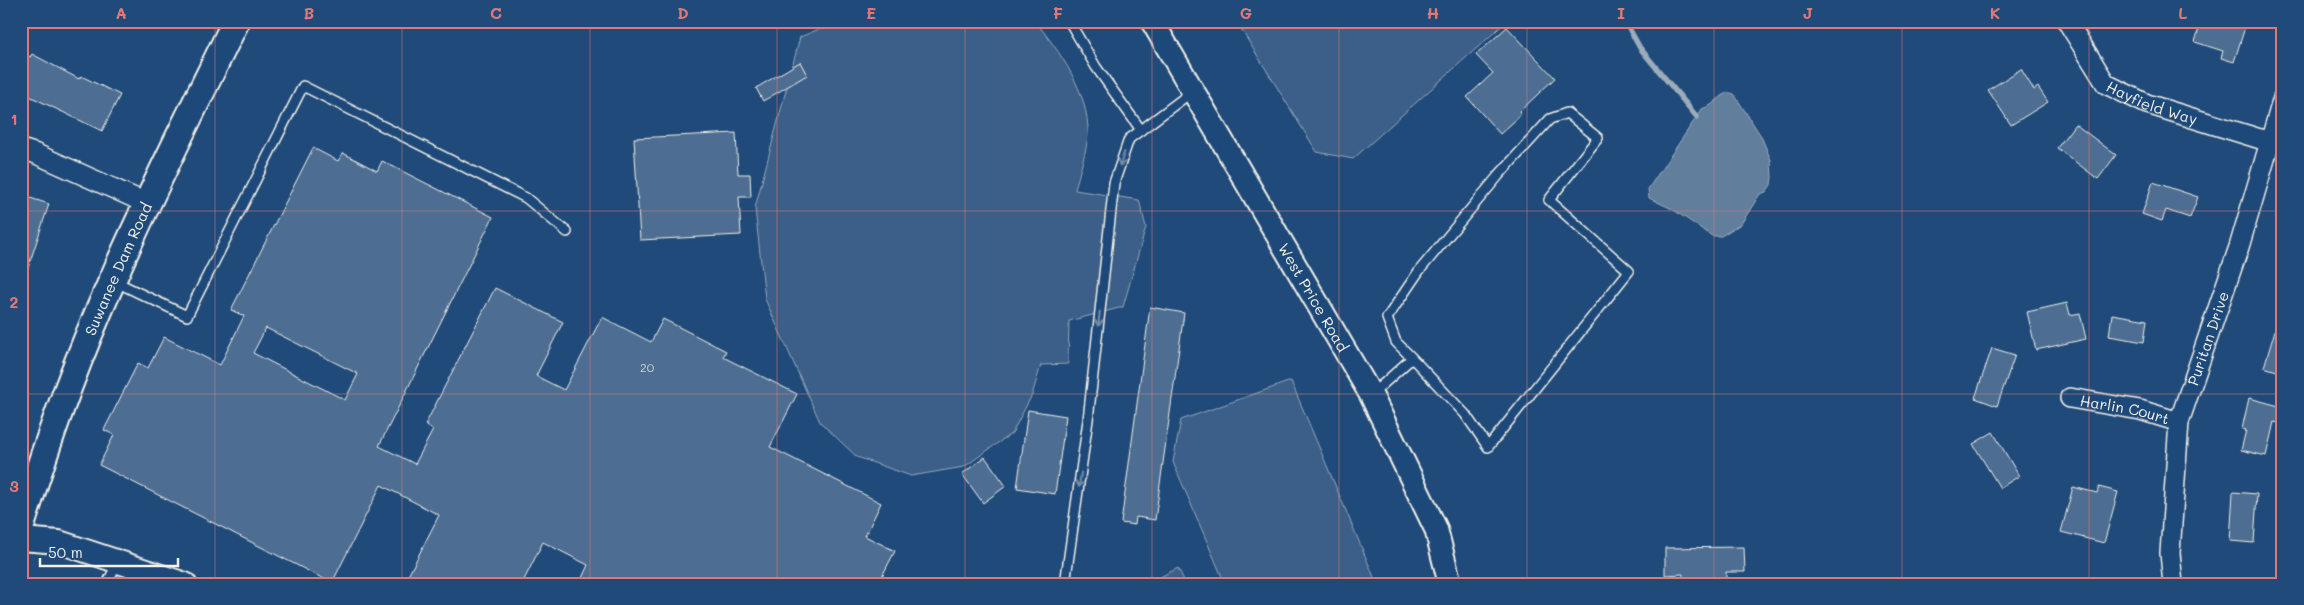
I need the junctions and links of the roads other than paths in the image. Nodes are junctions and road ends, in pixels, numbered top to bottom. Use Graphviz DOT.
graph roads {
  1 [pos="236,21"];
  2 [pos="1069,21"];
  3 [pos="1152,21"];
  4 [pos="2068,21"];
  5 [pos="1193,90"];
  6 [pos="2283,98"];
  7 [pos="1141,130"];
  8 [pos="2270,142"];
  9 [pos="21,149"];
  10 [pos="148,204"];
  11 [pos="567,232"];
  12 [pos="112,280"];
  13 [pos="1412,358"];
  14 [pos="1371,395"];
  15 [pos="2070,398"];
  16 [pos="2179,422"];
  17 [pos="21,526"];
  18 [pos="21,539"];
  19 [pos="118,561"];
  20 [pos="107,584"];
  21 [pos="185,584"];
  22 [pos="1064,584"];
  23 [pos="1450,584"];
  24 [pos="2173,584"];
  1 -- 10 [label="main road, Suwanee Dam Road"];
  2 -- 7 [label="lane"];
  3 -- 5 [label="street, West Price Road"];
  4 -- 8 [label="street, Hayfield Way"];
  5 -- 7 [label="lane"];
  5 -- 14 [label="street, West Price Road"];
  6 -- 8 [label="street, Puritan Drive"];
  7 -- 22 [label="lane, one-way"];
  8 -- 16 [label="street, Puritan Drive"];
  9 -- 10 [label="street"];
  10 -- 12 [label="main road, Suwanee Dam Road"];
  11 -- 12 [label="lane"];
  12 -- 17 [label="main road, Suwanee Dam Road"];
  13 -- 13 [label="lane"];
  13 -- 14 [label="lane"];
  14 -- 23 [label="street, West Price Road"];
  15 -- 16 [label="street, Harlin Court"];
  16 -- 24 [label="street, Puritan Drive"];
  18 -- 19 [label="street"];
  19 -- 20 [label="lane"];
  19 -- 21 [label="street"];
}
